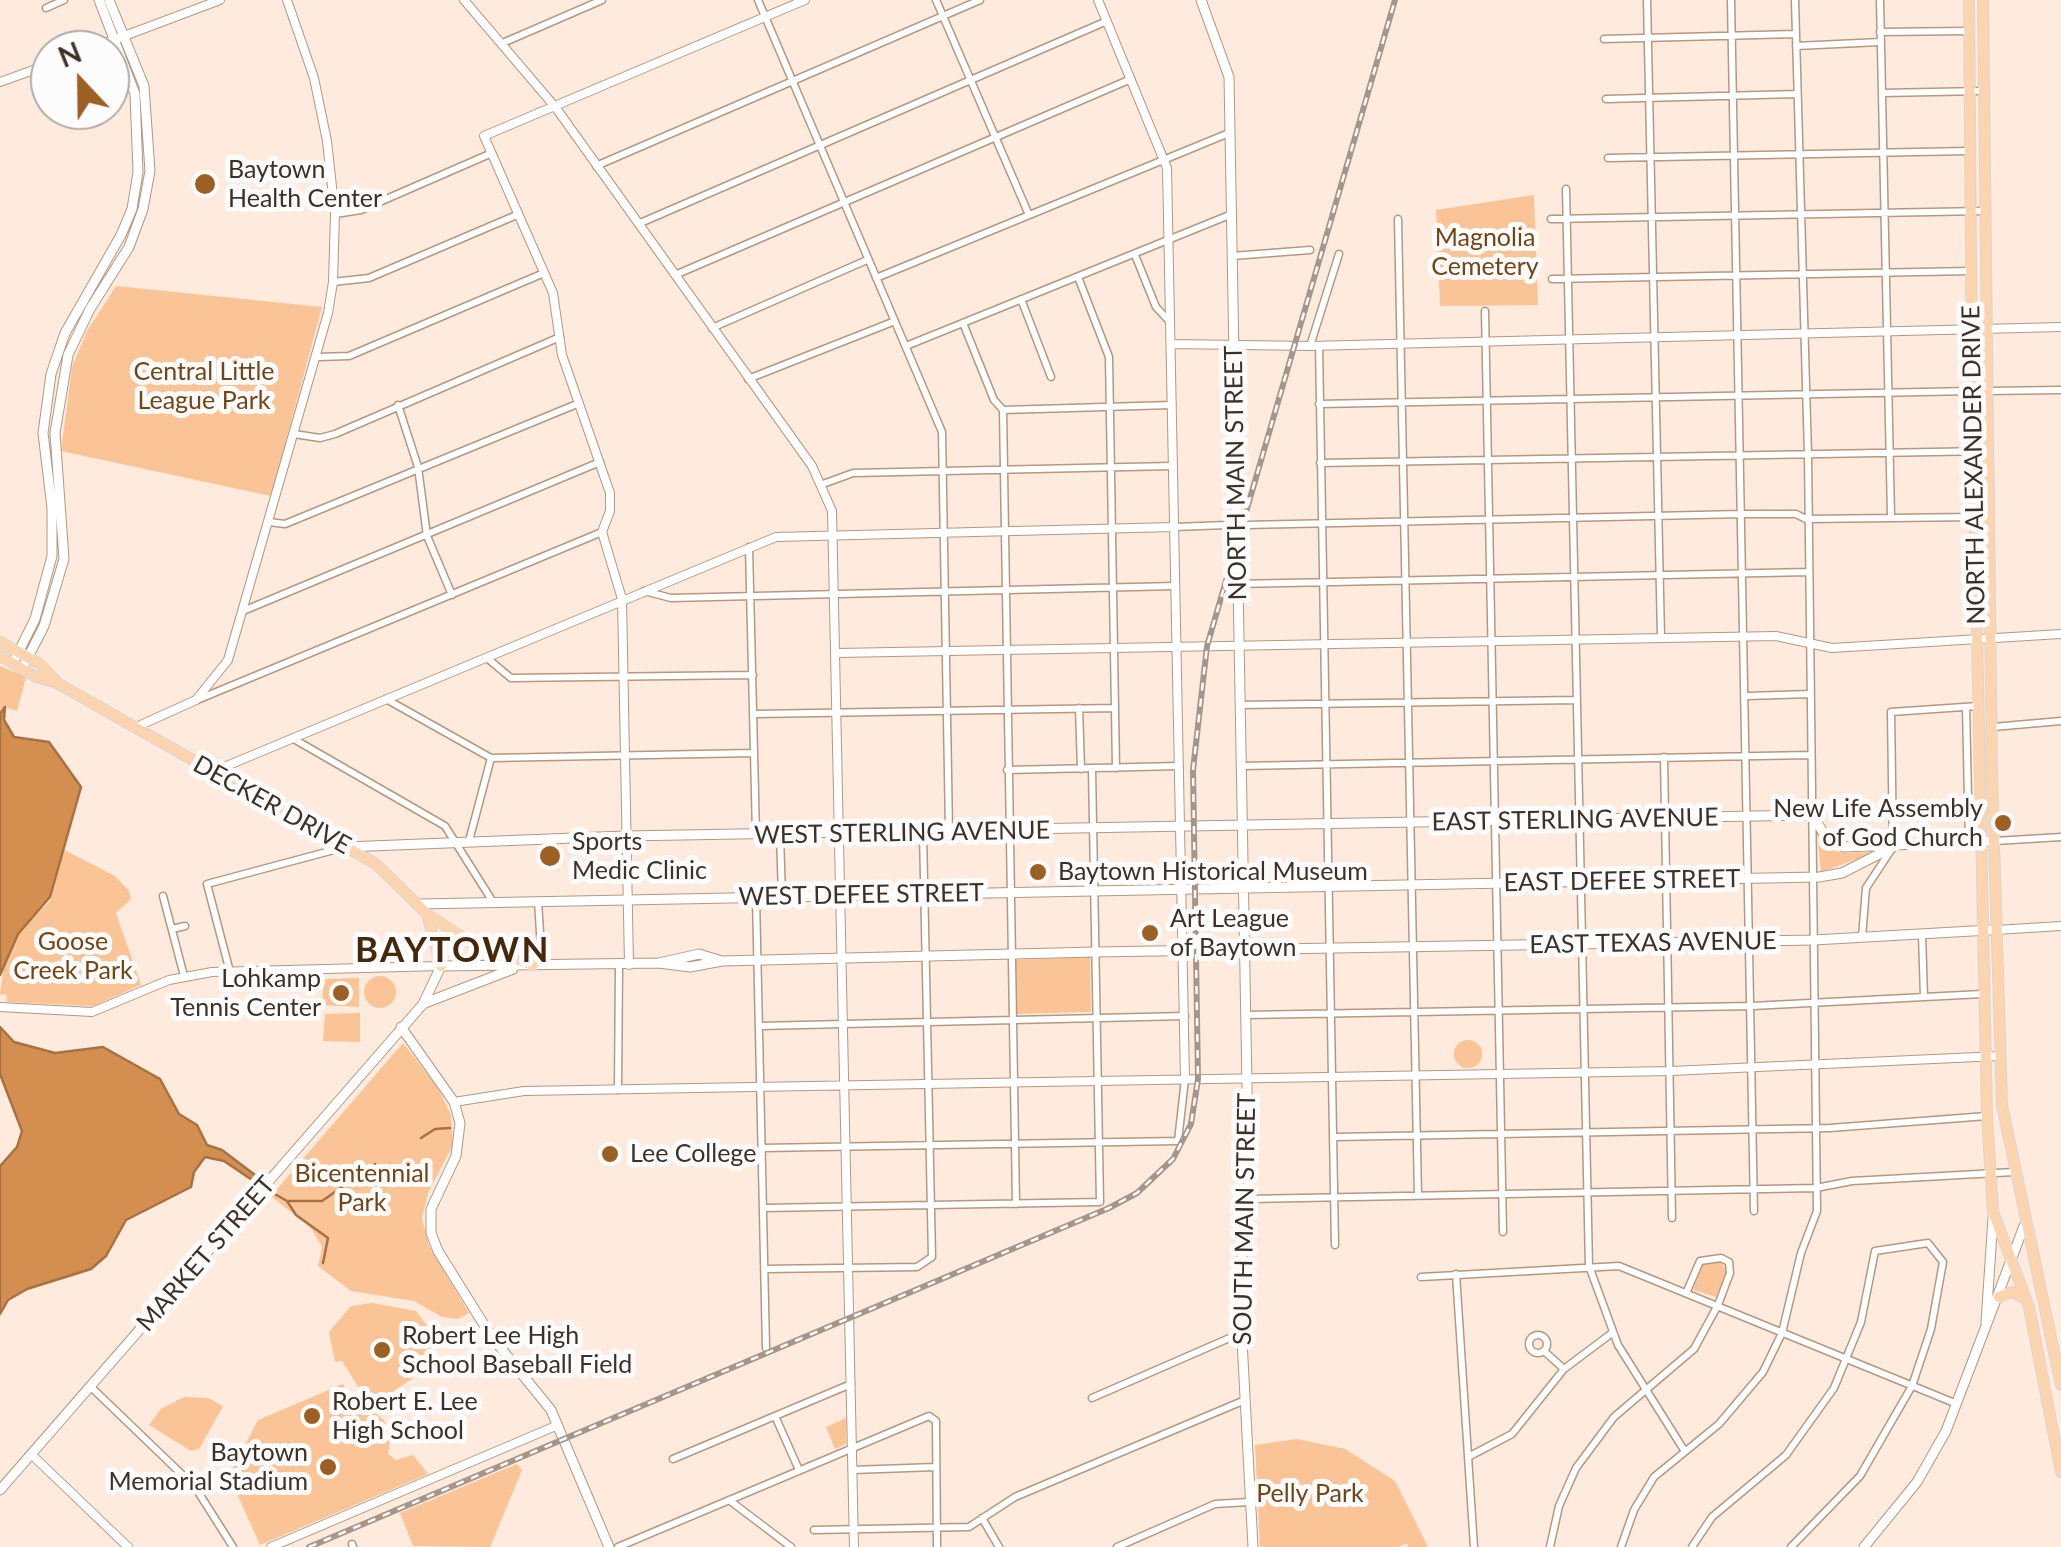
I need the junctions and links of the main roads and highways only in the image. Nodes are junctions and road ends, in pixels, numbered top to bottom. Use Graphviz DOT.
graph roads {
  1 [pos="99,0"];
  2 [pos="110,0"];
  3 [pos="1202,0"];
  4 [pos="1969,0"];
  5 [pos="1983,0"];
  6 [pos="116,30"];
  7 [pos="118,30"];
  8 [pos="130,73"];
  9 [pos="78,320"];
  10 [pos="47,393"];
  11 [pos="58,396"];
  12 [pos="50,455"];
  13 [pos="64,523"];
  14 [pos="52,524"];
  15 [pos="1989,543"];
  16 [pos="1976,544"];
  17 [pos="55,576"];
  18 [pos="0,642"];
  19 [pos="23,655"];
  20 [pos="0,656"];
  21 [pos="17,666"];
  22 [pos="58,683"];
  23 [pos="1979,776"];
  24 [pos="1992,776"];
  25 [pos="1241,827"];
  26 [pos="1994,841"];
  27 [pos="1975,843"];
  28 [pos="345,846"];
  29 [pos="1893,847"];
  30 [pos="1243,886"];
  31 [pos="419,904"];
  32 [pos="427,914"];
  33 [pos="1996,930"];
  34 [pos="1982,931"];
  35 [pos="1244,952"];
  36 [pos="537,964"];
  37 [pos="442,966"];
  38 [pos="422,1004"];
  39 [pos="401,1027"];
  40 [pos="1993,1212"];
  41 [pos="2024,1226"];
  42 [pos="2012,1262"];
  43 [pos="1999,1297"];
  44 [pos="2026,1298"];
  45 [pos="1985,1330"];
  46 [pos="2035,1338"];
  47 [pos="2057,1361"];
  48 [pos="2061,1385"];
  49 [pos="2061,1472"];
  50 [pos="0,1490"];
  51 [pos="609,1547"];
  52 [pos="1253,1547"];
  53 [pos="1864,1547"];
  1 -- 6 [label="main road"];
  2 -- 7 [label="main road"];
  3 -- 25 [label="main road, NORTH MAIN STREET"];
  4 -- 16 [label="main road, NORTH ALEXANDER DRIVE"];
  5 -- 15 [label="main road, NORTH ALEXANDER DRIVE"];
  8 -- 9 [label="main road"];
  9 -- 10 [label="main road"];
  9 -- 11 [label="main road"];
  10 -- 11 [label="main road"];
  10 -- 12 [label="main road"];
  11 -- 12 [label="main road"];
  12 -- 13 [label="main road"];
  12 -- 14 [label="main road"];
  13 -- 14 [label="main road"];
  13 -- 17 [label="main road"];
  14 -- 17 [label="main road"];
  15 -- 16 [label="main road"];
  15 -- 24 [label="main road, NORTH ALEXANDER DRIVE"];
  16 -- 23 [label="main road, NORTH ALEXANDER DRIVE"];
  17 -- 19 [label="main road"];
  18 -- 19 [label="main road, DECKER DRIVE"];
  19 -- 21 [label="main road"];
  19 -- 22 [label="main road, DECKER DRIVE"];
  20 -- 21 [label="main road, DECKER DRIVE"];
  21 -- 22 [label="main road, DECKER DRIVE"];
  22 -- 28 [label="main road, DECKER DRIVE"];
  23 -- 24 [label="main road"];
  23 -- 27 [label="main road, NORTH ALEXANDER DRIVE"];
  24 -- 26 [label="main road, NORTH ALEXANDER DRIVE"];
  25 -- 28 [label="main road, WEST STERLING AVENUE"];
  25 -- 29 [label="main road, EAST STERLING AVENUE"];
  25 -- 30 [label="main road, NORTH MAIN STREET"];
  26 -- 27 [label="main road, EAST DEFEE STREET"];
  26 -- 33 [label="main road, NORTH ALEXANDER DRIVE"];
  27 -- 29 [label="main road, EAST DEFEE STREET"];
  27 -- 34 [label="main road, NORTH ALEXANDER DRIVE"];
  28 -- 31 [label="main road, DECKER DRIVE"];
  29 -- 30 [label="main road, EAST DEFEE STREET"];
  30 -- 31 [label="main road, WEST DEFEE STREET"];
  30 -- 35 [label="main road, NORTH MAIN STREET"];
  31 -- 32 [label="main road, DECKER DRIVE"];
  32 -- 36 [label="main road"];
  32 -- 37 [label="main road, DECKER DRIVE"];
  33 -- 34 [label="main road, EAST TEXAS AVENUE"];
  33 -- 41 [label="main road, NORTH ALEXANDER DRIVE"];
  34 -- 35 [label="main road, EAST TEXAS AVENUE"];
  34 -- 40 [label="main road, NORTH ALEXANDER DRIVE"];
  35 -- 36 [label="main road, EAST TEXAS AVENUE"];
  35 -- 52 [label="main road, SOUTH MAIN STREET"];
  36 -- 37 [label="main road"];
  36 -- 38 [label="main road"];
  37 -- 38 [label="main road, MARKET STREET"];
  38 -- 39 [label="main road, MARKET STREET"];
  39 -- 50 [label="main road, MARKET STREET"];
  39 -- 51 [label="main road"];
  40 -- 42 [label="main road, NORTH ALEXANDER DRIVE"];
  40 -- 45 [label="main road"];
  41 -- 42 [label="main road"];
  41 -- 47 [label="main road, NORTH ALEXANDER DRIVE"];
  42 -- 43 [label="main road"];
  42 -- 44 [label="main road, NORTH ALEXANDER DRIVE"];
  43 -- 44 [label="main road"];
  43 -- 45 [label="main road"];
  44 -- 46 [label="main road, NORTH ALEXANDER DRIVE"];
  45 -- 53 [label="main road"];
  46 -- 47 [label="main road"];
  46 -- 49 [label="main road, NORTH ALEXANDER DRIVE"];
  47 -- 48 [label="main road, NORTH ALEXANDER DRIVE"];
}
